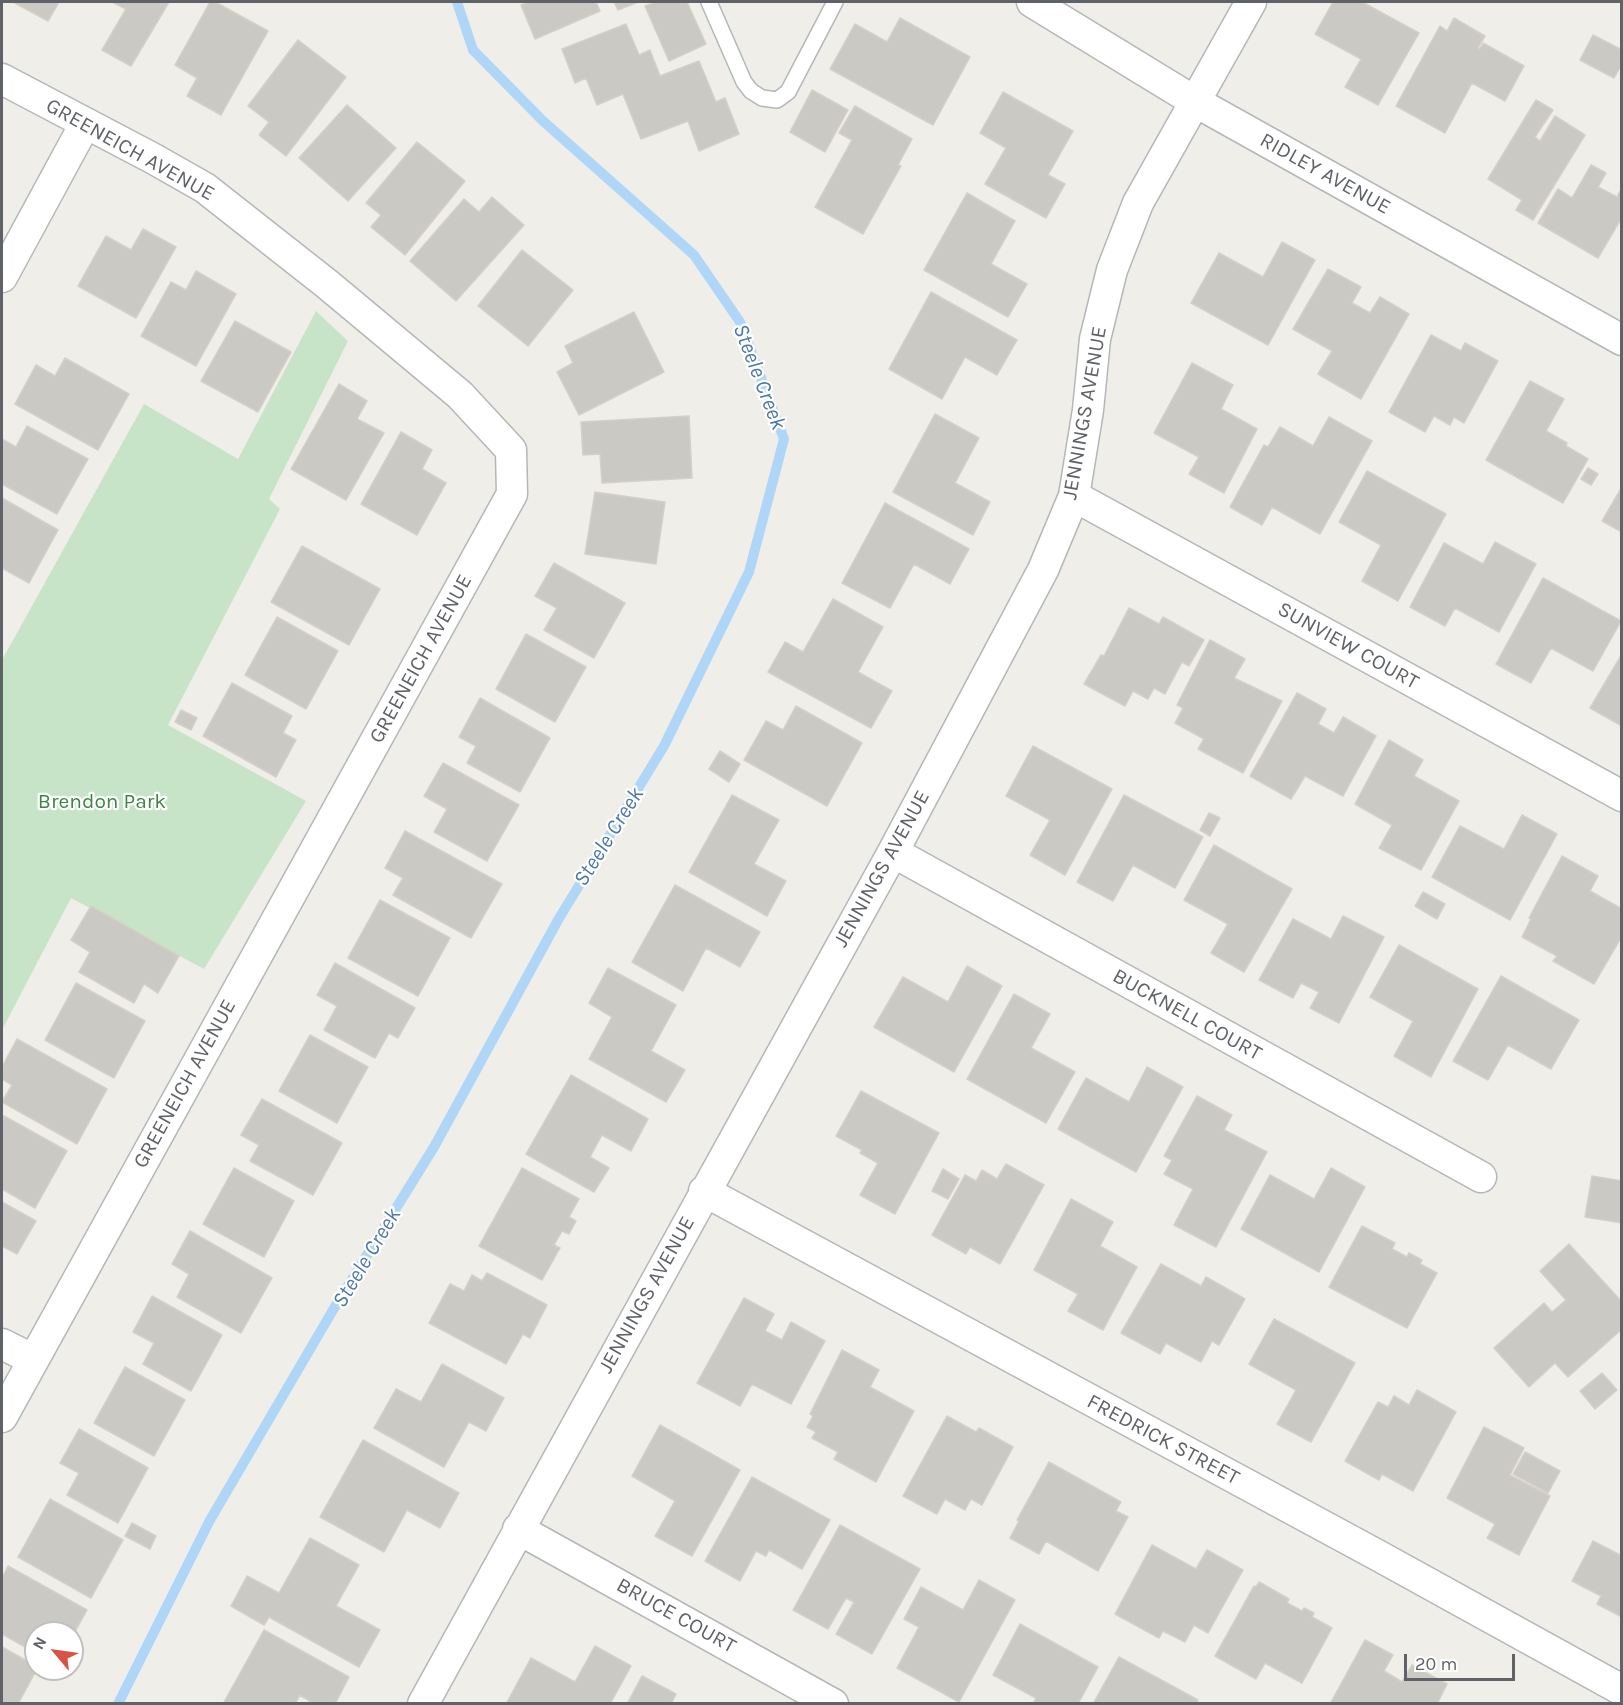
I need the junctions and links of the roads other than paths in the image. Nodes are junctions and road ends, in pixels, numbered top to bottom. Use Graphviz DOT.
graph roads {
  1 [pos="709,2"];
  2 [pos="835,2"];
  3 [pos="1032,2"];
  4 [pos="1251,2"];
  5 [pos="2,79"];
  6 [pos="1194,101"];
  7 [pos="85,124"];
  8 [pos="2,277"];
  9 [pos="1622,340"];
  10 [pos="1074,496"];
  11 [pos="1622,796"];
  12 [pos="893,852"];
  13 [pos="1481,1178"];
  14 [pos="704,1191"];
  15 [pos="2,1344"];
  16 [pos="32,1359"];
  17 [pos="2,1417"];
  18 [pos="518,1529"];
  19 [pos="1622,1690"];
  20 [pos="423,1704"];
  21 [pos="833,1704"];
  1 -- 2 [label="lane"];
  3 -- 6 [label="street, RIDLEY AVENUE"];
  4 -- 6 [label="street, JENNINGS AVENUE"];
  5 -- 7 [label="street, GREENEICH AVENUE"];
  6 -- 9 [label="street, RIDLEY AVENUE"];
  6 -- 10 [label="street, JENNINGS AVENUE"];
  7 -- 8 [label="street"];
  7 -- 16 [label="street, GREENEICH AVENUE"];
  10 -- 11 [label="street, SUNVIEW COURT"];
  10 -- 12 [label="street, JENNINGS AVENUE"];
  12 -- 13 [label="street, BUCKNELL COURT"];
  12 -- 14 [label="street, JENNINGS AVENUE"];
  14 -- 18 [label="street, JENNINGS AVENUE"];
  14 -- 19 [label="street, FREDRICK STREET"];
  15 -- 16 [label="street"];
  16 -- 17 [label="street, GREENEICH AVENUE"];
  18 -- 20 [label="street, JENNINGS AVENUE"];
  18 -- 21 [label="street, BRUCE COURT"];
}
